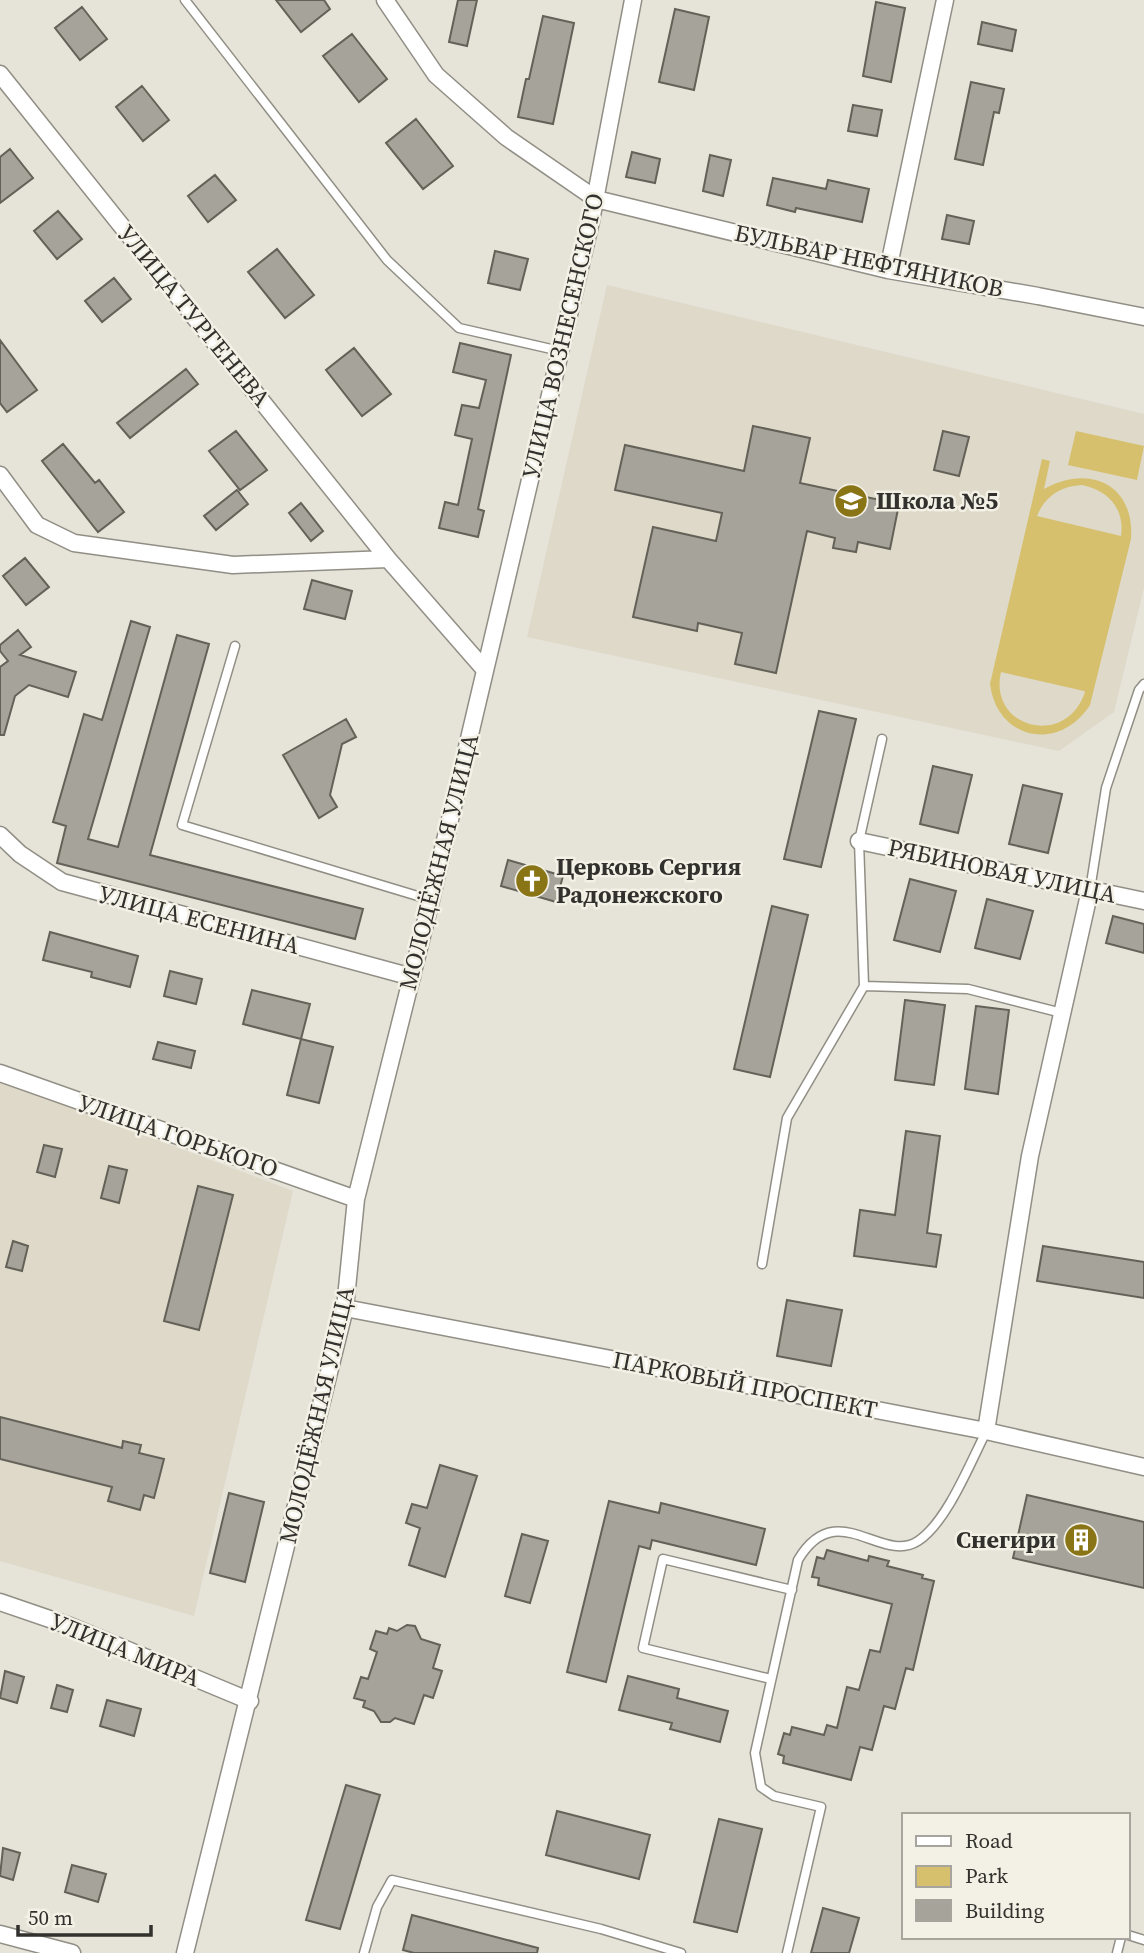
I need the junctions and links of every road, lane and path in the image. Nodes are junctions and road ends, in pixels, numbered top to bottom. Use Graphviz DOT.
graph roads {
  1 [pos="185,0"];
  2 [pos="385,0"];
  3 [pos="634,0"];
  4 [pos="945,0"];
  5 [pos="0,74"];
  6 [pos="596,199"];
  7 [pos="888,270"];
  8 [pos="1144,317"];
  9 [pos="560,351"];
  10 [pos="0,475"];
  11 [pos="388,558"];
  12 [pos="235,646"];
  13 [pos="485,670"];
  14 [pos="1144,684"];
  15 [pos="882,739"];
  16 [pos="0,835"];
  17 [pos="859,841"];
  18 [pos="1090,890"];
  19 [pos="431,900"];
  20 [pos="1144,901"];
  21 [pos="412,977"];
  22 [pos="864,986"];
  23 [pos="1062,1013"];
  24 [pos="0,1073"];
  25 [pos="356,1199"];
  26 [pos="762,1264"];
  27 [pos="345,1308"];
  28 [pos="986,1432"];
  29 [pos="1144,1467"];
  30 [pos="792,1590"];
  31 [pos="0,1602"];
  32 [pos="771,1679"];
  33 [pos="250,1701"];
  34 [pos="0,1934"];
  35 [pos="72,1953"];
  36 [pos="186,1953"];
  37 [pos="364,1953"];
  38 [pos="681,1953"];
  39 [pos="787,1953"];
  1 -- 9 [label="lane"];
  2 -- 6 [label="street"];
  3 -- 6 [label="street, УЛИЦА ВОЗНЕСЕНСКОГО"];
  4 -- 7 [label="street"];
  5 -- 11 [label="street, УЛИЦА ТУРГЕНЕВА"];
  6 -- 7 [label="street, БУЛЬВАР НЕФТЯНИКОВ"];
  6 -- 9 [label="street, УЛИЦА ВОЗНЕСЕНСКОГО"];
  7 -- 8 [label="street, БУЛЬВАР НЕФТЯНИКОВ"];
  9 -- 13 [label="street, УЛИЦА ВОЗНЕСЕНСКОГО"];
  10 -- 11 [label="street"];
  11 -- 13 [label="street, УЛИЦА ТУРГЕНЕВА"];
  12 -- 19 [label="lane"];
  13 -- 19 [label="street, МОЛОДЁЖНАЯ УЛИЦА"];
  14 -- 18 [label="lane"];
  15 -- 17 [label="lane"];
  16 -- 21 [label="street, УЛИЦА ЕСЕНИНА"];
  17 -- 18 [label="street, РЯБИНОВАЯ УЛИЦА"];
  17 -- 22 [label="lane"];
  18 -- 20 [label="street, РЯБИНОВАЯ УЛИЦА"];
  18 -- 23 [label="street"];
  19 -- 21 [label="street, МОЛОДЁЖНАЯ УЛИЦА"];
  21 -- 25 [label="street, МОЛОДЁЖНАЯ УЛИЦА"];
  22 -- 23 [label="lane"];
  22 -- 26 [label="lane"];
  23 -- 28 [label="street"];
  24 -- 25 [label="street, УЛИЦА ГОРЬКОГО"];
  25 -- 27 [label="street, МОЛОДЁЖНАЯ УЛИЦА"];
  27 -- 28 [label="street, ПАРКОВЫЙ ПРОСПЕКТ"];
  27 -- 33 [label="street, МОЛОДЁЖНАЯ УЛИЦА"];
  28 -- 29 [label="street, ПАРКОВЫЙ ПРОСПЕКТ"];
  28 -- 30 [label="lane"];
  30 -- 32 [label="lane"];
  30 -- 32 [label="lane"];
  31 -- 33 [label="street, УЛИЦА МИРА"];
  32 -- 39 [label="lane"];
  33 -- 36 [label="street, МОЛОДЁЖНАЯ УЛИЦА"];
  34 -- 35 [label="street"];
  37 -- 38 [label="lane"];
}
